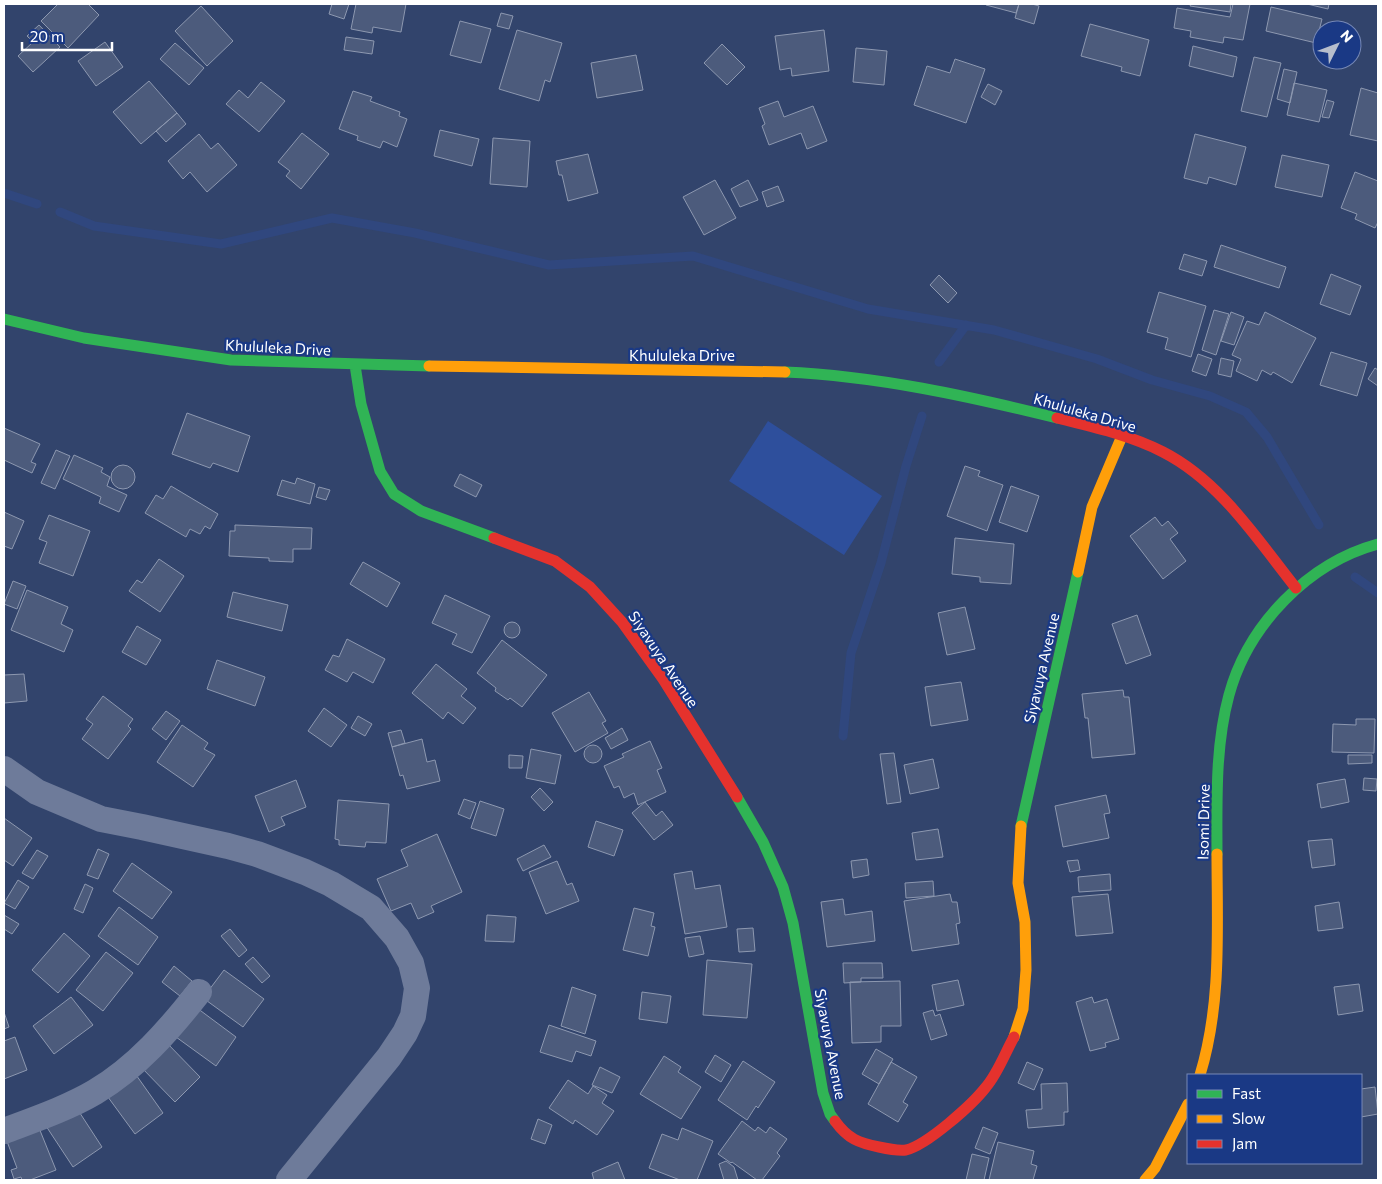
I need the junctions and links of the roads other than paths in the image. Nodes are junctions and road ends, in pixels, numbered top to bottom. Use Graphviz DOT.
graph roads {
  1 [pos="4,319"];
  2 [pos="355,365"];
  3 [pos="1122,436"];
  4 [pos="1378,544"];
  5 [pos="1296,588"];
  6 [pos="4,769"];
  7 [pos="199,992"];
  8 [pos="1200,1074"];
  9 [pos="1187,1106"];
  10 [pos="4,1131"];
  11 [pos="289,1180"];
  12 [pos="1146,1180"];
  1 -- 2 [label="street, Khululeka Drive"];
  2 -- 3 [label="street, Khululeka Drive"];
  2 -- 3 [label="street, Siyavuya Avenue"];
  3 -- 5 [label="street, Khululeka Drive"];
  4 -- 5 [label="street, Isomi Drive"];
  5 -- 8 [label="street, Isomi Drive"];
  6 -- 11 [label="street"];
  7 -- 10 [label="street"];
  9 -- 12 [label="street"];
}
